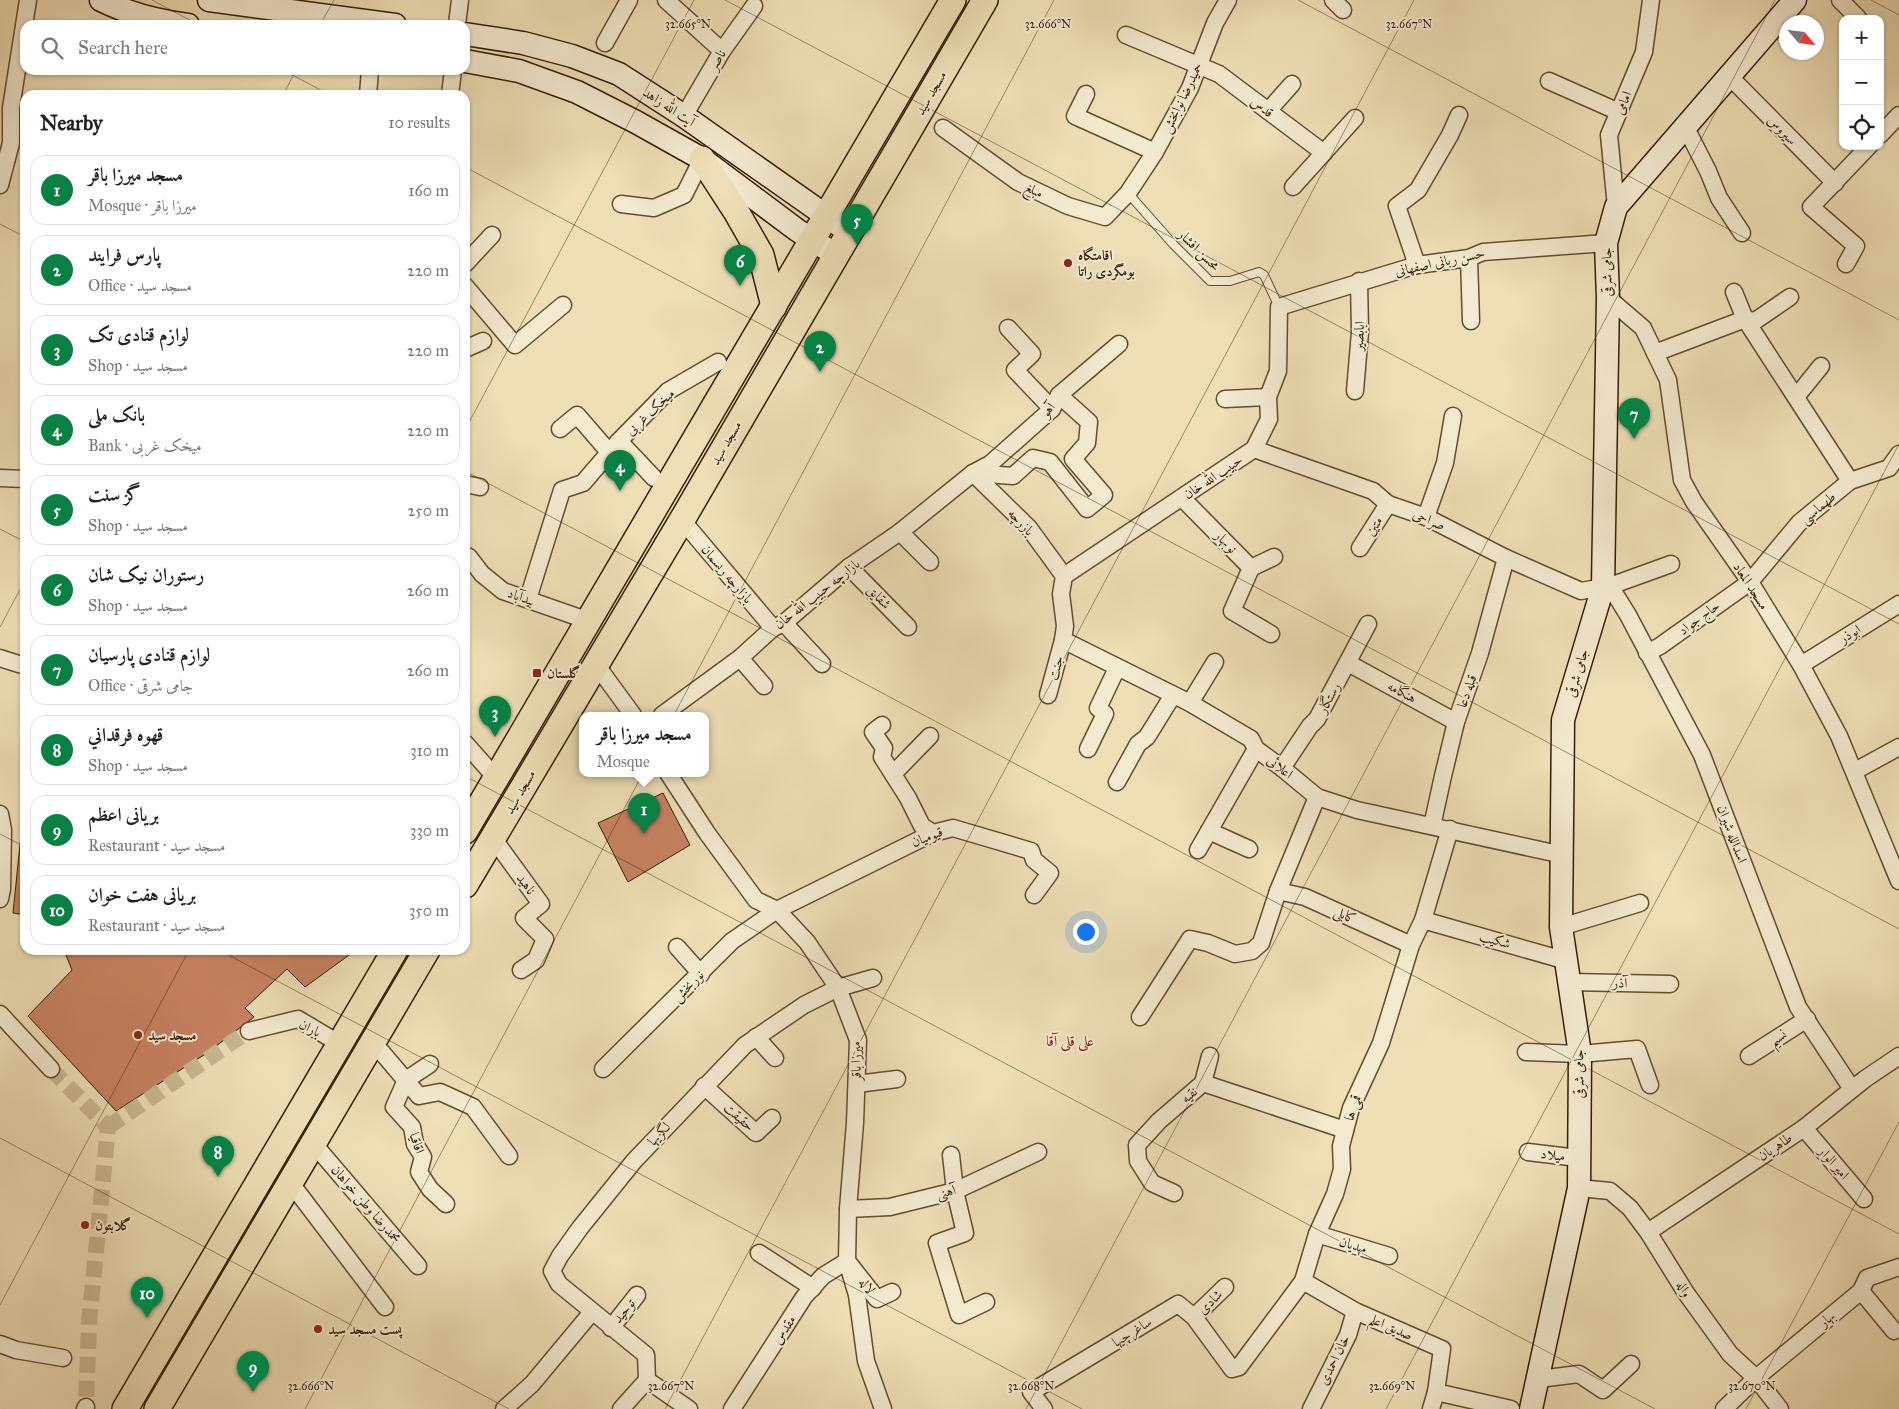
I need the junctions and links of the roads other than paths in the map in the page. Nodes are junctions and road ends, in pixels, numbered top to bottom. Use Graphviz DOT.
graph roads {
  1 [pos="28,0"];
  2 [pos="102,0"];
  3 [pos="209,0"];
  4 [pos="460,0"];
  5 [pos="629,0"];
  6 [pos="666,0"];
  7 [pos="954,0"];
  8 [pos="986,0"];
  9 [pos="1228,0"];
  10 [pos="1651,0"];
  11 [pos="1795,0"];
  12 [pos="1840,0"];
  13 [pos="754,6"];
  14 [pos="1855,15"];
  15 [pos="24,20"];
  16 [pos="153,20"];
  17 [pos="358,20"];
  18 [pos="458,20"];
  19 [pos="470,35"];
  20 [pos="1126,35"];
  21 [pos="20,38"];
  22 [pos="604,43"];
  23 [pos="722,51"];
  24 [pos="470,62"];
  25 [pos="1199,65"];
  26 [pos="370,75"];
  27 [pos="452,75"];
  28 [pos="1730,77"];
  29 [pos="1549,82"];
  30 [pos="1292,84"];
  31 [pos="368,90"];
  32 [pos="451,90"];
  33 [pos="1086,94"];
  34 [pos="5,108"];
  35 [pos="1268,111"];
  36 [pos="1618,112"];
  37 [pos="1459,115"];
  38 [pos="1899,115"];
  39 [pos="684,116"];
  40 [pos="1355,118"];
  41 [pos="943,128"];
  42 [pos="1686,128"];
  43 [pos="1884,131"];
  44 [pos="1865,150"];
  45 [pos="1155,152"];
  46 [pos="1324,153"];
  47 [pos="702,159"];
  48 [pos="1835,183"];
  49 [pos="0,185"];
  50 [pos="1293,187"];
  51 [pos="1128,193"];
  52 [pos="621,204"];
  53 [pos="1616,207"];
  54 [pos="826,216"];
  55 [pos="849,232"];
  56 [pos="1742,233"];
  57 [pos="492,235"];
  58 [pos="812,240"];
  59 [pos="1606,243"];
  60 [pos="836,255"];
  61 [pos="1469,258"];
  62 [pos="470,259"];
  63 [pos="1846,264"];
  64 [pos="1417,265"];
  65 [pos="1359,281"];
  66 [pos="470,292"];
  67 [pos="1734,292"];
  68 [pos="1608,298"];
  69 [pos="1790,298"];
  70 [pos="563,305"];
  71 [pos="774,306"];
  72 [pos="1278,307"];
  73 [pos="1744,319"];
  74 [pos="1472,321"];
  75 [pos="1008,328"];
  76 [pos="483,341"];
  77 [pos="1119,344"];
  78 [pos="470,347"];
  79 [pos="1655,353"];
  80 [pos="718,362"];
  81 [pos="1821,366"];
  82 [pos="1355,391"];
  83 [pos="1796,396"];
  84 [pos="1268,397"];
  85 [pos="1225,399"];
  86 [pos="1055,402"];
  87 [pos="1453,416"];
  88 [pos="560,428"];
  89 [pos="614,447"];
  90 [pos="1254,449"];
  91 [pos="1899,454"];
  92 [pos="973,472"];
  93 [pos="0,478"];
  94 [pos="654,478"];
  95 [pos="20,479"];
  96 [pos="1850,481"];
  97 [pos="1182,498"];
  98 [pos="1388,504"];
  99 [pos="1426,517"];
  100 [pos="682,520"];
  101 [pos="900,532"];
  102 [pos="1360,548"];
  103 [pos="1274,557"];
  104 [pos="470,558"];
  105 [pos="1506,558"];
  106 [pos="930,562"];
  107 [pos="1671,564"];
  108 [pos="849,567"];
  109 [pos="1251,568"];
  110 [pos="1064,576"];
  111 [pos="1750,582"];
  112 [pos="1606,587"];
  113 [pos="528,600"];
  114 [pos="1899,604"];
  115 [pos="589,621"];
  116 [pos="1368,624"];
  117 [pos="779,626"];
  118 [pos="908,627"];
  119 [pos="1271,634"];
  120 [pos="1063,640"];
  121 [pos="1647,653"];
  122 [pos="0,658"];
  123 [pos="740,658"];
  124 [pos="1215,662"];
  125 [pos="1348,663"];
  126 [pos="20,664"];
  127 [pos="595,664"];
  128 [pos="822,664"];
  129 [pos="1801,665"];
  130 [pos="1118,668"];
  131 [pos="764,686"];
  132 [pos="1048,695"];
  133 [pos="1173,695"];
  134 [pos="1190,703"];
  135 [pos="631,712"];
  136 [pos="666,712"];
  137 [pos="1456,722"];
  138 [pos="882,725"];
  139 [pos="930,736"];
  140 [pos="1899,747"];
  141 [pos="470,749"];
  142 [pos="1088,749"];
  143 [pos="1256,749"];
  144 [pos="1282,768"];
  145 [pos="1855,771"];
  146 [pos="893,774"];
  147 [pos="671,777"];
  148 [pos="496,778"];
  149 [pos="1117,782"];
  150 [pos="1317,797"];
  151 [pos="0,814"];
  152 [pos="470,822"];
  153 [pos="1432,826"];
  154 [pos="1450,828"];
  155 [pos="1209,831"];
  156 [pos="933,833"];
  157 [pos="493,838"];
  158 [pos="1249,849"];
  159 [pos="1198,850"];
  160 [pos="1563,855"];
  161 [pos="470,877"];
  162 [pos="1899,880"];
  163 [pos="1278,890"];
  164 [pos="1034,895"];
  165 [pos="0,899"];
  166 [pos="1640,903"];
  167 [pos="778,910"];
  168 [pos="1423,920"];
  169 [pos="1561,927"];
  170 [pos="1411,945"];
  171 [pos="677,947"];
  172 [pos="392,955"];
  173 [pos="424,955"];
  174 [pos="521,970"];
  175 [pos="1569,971"];
  176 [pos="701,974"];
  177 [pos="873,978"];
  178 [pos="1670,984"];
  179 [pos="838,988"];
  180 [pos="0,1014"];
  181 [pos="1140,1017"];
  182 [pos="1807,1019"];
  183 [pos="250,1031"];
  184 [pos="756,1038"];
  185 [pos="373,1042"];
  186 [pos="340,1044"];
  187 [pos="1526,1052"];
  188 [pos="1580,1054"];
  189 [pos="1210,1056"];
  190 [pos="1749,1056"];
  191 [pos="1899,1056"];
  192 [pos="775,1058"];
  193 [pos="430,1064"];
  194 [pos="51,1069"];
  195 [pos="604,1069"];
  196 [pos="897,1079"];
  197 [pos="406,1080"];
  198 [pos="1203,1083"];
  199 [pos="857,1084"];
  200 [pos="1650,1085"];
  201 [pos="704,1086"];
  202 [pos="1852,1089"];
  203 [pos="772,1118"];
  204 [pos="1804,1128"];
  205 [pos="1345,1130"];
  206 [pos="313,1143"];
  207 [pos="1038,1152"];
  208 [pos="1528,1152"];
  209 [pos="951,1155"];
  210 [pos="509,1156"];
  211 [pos="1578,1158"];
  212 [pos="290,1182"];
  213 [pos="1579,1188"];
  214 [pos="956,1191"];
  215 [pos="1174,1194"];
  216 [pos="1864,1199"];
  217 [pos="446,1204"];
  218 [pos="848,1209"];
  219 [pos="242,1211"];
  220 [pos="266,1224"];
  221 [pos="1648,1232"];
  222 [pos="1317,1234"];
  223 [pos="759,1253"];
  224 [pos="1389,1256"];
  225 [pos="847,1261"];
  226 [pos="418,1266"];
  227 [pos="1899,1267"];
  228 [pos="1303,1281"];
  229 [pos="1226,1287"];
  230 [pos="812,1288"];
  231 [pos="1861,1291"];
  232 [pos="892,1292"];
  233 [pos="637,1295"];
  234 [pos="986,1302"];
  235 [pos="385,1307"];
  236 [pos="1355,1311"];
  237 [pos="592,1312"];
  238 [pos="1194,1317"];
  239 [pos="611,1328"];
  240 [pos="1894,1331"];
  241 [pos="0,1344"];
  242 [pos="64,1358"];
  243 [pos="1631,1364"];
  244 [pos="1232,1369"];
  245 [pos="1756,1378"];
  246 [pos="1539,1379"];
  247 [pos="647,1380"];
  248 [pos="1436,1392"];
  249 [pos="625,1408"];
  250 [pos="126,1409"];
  251 [pos="156,1409"];
  252 [pos="504,1409"];
  253 [pos="689,1409"];
  254 [pos="732,1409"];
  255 [pos="882,1409"];
  256 [pos="1044,1409"];
  257 [pos="1311,1409"];
  258 [pos="1431,1409"];
  259 [pos="1511,1409"];
  260 [pos="1531,1409"];
  261 [pos="1724,1409"];
  262 [pos="1780,1409"];
  1 -- 15 [label="street"];
  2 -- 16 [label="street"];
  3 -- 17 [label="street"];
  4 -- 18 [label="street"];
  5 -- 22 [label="street"];
  6 -- 23 [label="street"];
  7 -- 54 [label="main road, مسجد سید"];
  8 -- 55 [label="main road, مسجد سید"];
  9 -- 25 [label="street, حمیدرضا نوابخش"];
  10 -- 36 [label="street, امامی"];
  11 -- 28 [label="street, جامی شرقی"];
  12 -- 14 [label="street"];
  13 -- 23 [label="street, ناصر"];
  19 -- 39 [label="street, آیت الله زاهد"];
  20 -- 25 [label="street, قدس"];
  21 -- 34 [label="street"];
  23 -- 39 [label="street, ناصر"];
  24 -- 47 [label="street, آیت الله زاهد"];
  25 -- 35 [label="street, قدس"];
  25 -- 45 [label="street, حمیدرضا نوابخش"];
  26 -- 31 [label="street"];
  27 -- 32 [label="street"];
  28 -- 42 [label="street, جامی شرقی"];
  28 -- 48 [label="street, سیروس"];
  29 -- 36 [label="street"];
  30 -- 35 [label="street"];
  33 -- 45 [label="street"];
  34 -- 49 [label="street"];
  35 -- 46 [label="street, قدس"];
  36 -- 53 [label="street, امامی"];
  37 -- 64 [label="street"];
  38 -- 43 [label="street"];
  39 -- 54 [label="street, آیت الله زاهد"];
  40 -- 46 [label="street"];
  41 -- 51 [label="street, مبلغ"];
  42 -- 53 [label="street, جامی شرقی"];
  42 -- 56 [label="street"];
  44 -- 48 [label="street"];
  45 -- 51 [label="street, حمیدرضا نوابخش"];
  46 -- 50 [label="street"];
  47 -- 52 [label="street"];
  47 -- 58 [label="street, آیت الله زاهد"];
  47 -- 71 [label="main road"];
  48 -- 63 [label="street"];
  51 -- 72 [label="lane, محسن افشار"];
  53 -- 59 [label="street, جامی شرقی"];
  54 -- 55 [label="street, آیت الله زاهد"];
  54 -- 58 [label="main road, مسجد سید"];
  55 -- 60 [label="main road, مسجد سید"];
  57 -- 62 [label="street"];
  58 -- 60 [label="street, آیت الله زاهد"];
  58 -- 71 [label="main road, مسجد سید"];
  59 -- 61 [label="street, حسن ربانی اصفهانی"];
  59 -- 68 [label="street, جامی شرقی"];
  60 -- 100 [label="main road, مسجد سید"];
  61 -- 64 [label="street, حسن ربانی اصفهانی"];
  61 -- 74 [label="street"];
  64 -- 65 [label="street, حسن ربانی اصفهانی"];
  65 -- 72 [label="street, حسن ربانی اصفهانی"];
  65 -- 82 [label="street, ابابصیر"];
  66 -- 70 [label="street"];
  67 -- 73 [label="street"];
  68 -- 79 [label="street, مسجد المعاد"];
  68 -- 112 [label="street, جامی شرقی"];
  69 -- 73 [label="street"];
  71 -- 115 [label="main road, مسجد سید"];
  72 -- 84 [label="street, حبیب الله خان"];
  73 -- 79 [label="street"];
  73 -- 83 [label="street"];
  75 -- 86 [label="street"];
  76 -- 78 [label="street"];
  77 -- 86 [label="street, آهو"];
  79 -- 111 [label="street, مسجد المعاد"];
  80 -- 89 [label="street, میخک غربی"];
  81 -- 83 [label="street"];
  83 -- 96 [label="street"];
  84 -- 85 [label="street"];
  84 -- 90 [label="street, حبیب الله خان"];
  86 -- 92 [label="street, آهو"];
  86 -- 92 [label="street"];
  87 -- 99 [label="street"];
  88 -- 89 [label="street"];
  89 -- 94 [label="street"];
  89 -- 113 [label="street, میخک غربی"];
  90 -- 97 [label="street, حبیب الله خان"];
  90 -- 98 [label="street, صراحی"];
  91 -- 96 [label="street, طهماسبی"];
  92 -- 101 [label="street, بازارچه حبیب الله خان"];
  92 -- 110 [label="street, بازرچه"];
  93 -- 95 [label="street"];
  96 -- 111 [label="street, طهماسبی"];
  97 -- 109 [label="street, نوبهار"];
  97 -- 110 [label="street, حبیب الله خان"];
  98 -- 99 [label="street, صراحی"];
  98 -- 102 [label="street, متین"];
  99 -- 105 [label="street, صراحی"];
  100 -- 117 [label="street, بازارچه ریسمان"];
  100 -- 127 [label="main road, مسجد سید"];
  101 -- 106 [label="street"];
  101 -- 108 [label="street, بازارچه حبیب الله خان"];
  103 -- 109 [label="street"];
  104 -- 113 [label="street, بیدآباد"];
  105 -- 112 [label="street, صراحی"];
  105 -- 137 [label="street, قبله دعا"];
  107 -- 112 [label="street, صراحی"];
  108 -- 117 [label="street, بازارچه حبیب الله خان"];
  108 -- 118 [label="street, شقایق"];
  109 -- 119 [label="street"];
  110 -- 120 [label="street"];
  111 -- 121 [label="street, حاج جواد"];
  111 -- 129 [label="street, مسجد المعاد"];
  112 -- 121 [label="street, اسدالله شیران"];
  112 -- 160 [label="street, جامی شرقی"];
  113 -- 115 [label="street, بیدآباد"];
  114 -- 129 [label="street, ابوذر"];
  115 -- 148 [label="main road, مسجد سید"];
  116 -- 125 [label="street, رستگار"];
  117 -- 123 [label="street, بازارچه حبیب الله خان"];
  117 -- 128 [label="street, بازارچه ریسمان"];
  120 -- 130 [label="street, اعلائی"];
  120 -- 132 [label="street, جنت"];
  121 -- 182 [label="street, اسدالله شیران"];
  122 -- 126 [label="street"];
  123 -- 131 [label="street"];
  123 -- 136 [label="street, بازارچه حبیب الله خان"];
  124 -- 134 [label="street"];
  125 -- 137 [label="street, هنگامه"];
  125 -- 144 [label="street, رستگار"];
  127 -- 135 [label="street"];
  127 -- 157 [label="main road, مسجد سید"];
  129 -- 145 [label="street, مسجد المعاد"];
  130 -- 133 [label="street, اعلائی"];
  130 -- 142 [label="street"];
  133 -- 134 [label="street, اعلائی"];
  133 -- 149 [label="street"];
  134 -- 143 [label="street, اعلائی"];
  137 -- 153 [label="street, قبله دعا"];
  138 -- 146 [label="street"];
  139 -- 146 [label="street"];
  140 -- 145 [label="street"];
  141 -- 148 [label="street"];
  143 -- 144 [label="street, اعلائی"];
  143 -- 155 [label="street"];
  144 -- 150 [label="street, اعلائی"];
  145 -- 162 [label="street, مسجد المعاد"];
  146 -- 156 [label="street"];
  147 -- 167 [label="street, میرزا باقر"];
  148 -- 152 [label="main road, مسجد سید"];
  150 -- 153 [label="street, اعلائی"];
  150 -- 163 [label="street"];
  151 -- 165 [label="street"];
  153 -- 154 [label="street, اعلائی"];
  154 -- 160 [label="street, اعلائی"];
  154 -- 168 [label="street, قمی ها"];
  155 -- 158 [label="street"];
  155 -- 159 [label="street"];
  156 -- 164 [label="street, قیومیان"];
  156 -- 167 [label="street, قیومیان"];
  157 -- 161 [label="main road, مسجد سید"];
  157 -- 174 [label="street, ناهید"];
  160 -- 169 [label="street, جامی شرقی"];
  163 -- 170 [label="street, کابلی"];
  163 -- 181 [label="street"];
  166 -- 169 [label="street"];
  167 -- 176 [label="street, نوربخش"];
  167 -- 179 [label="street, میرزا باقر"];
  168 -- 170 [label="street, قمی ها"];
  168 -- 175 [label="street, شکیب"];
  169 -- 175 [label="street, جامی شرقی"];
  170 -- 205 [label="street, قمی ها"];
  171 -- 176 [label="street"];
  172 -- 186 [label="main road"];
  173 -- 185 [label="main road"];
  175 -- 178 [label="street, آذر"];
  175 -- 188 [label="street, جامی شرقی"];
  176 -- 195 [label="street, نوربخش"];
  177 -- 179 [label="street, لگزیها"];
  179 -- 184 [label="street, لگزیها"];
  179 -- 199 [label="street, میرزا باقر"];
  180 -- 194 [label="street"];
  182 -- 190 [label="street, نسیم"];
  182 -- 202 [label="street, اسدالله شیران"];
  183 -- 186 [label="street, باران"];
  184 -- 192 [label="street"];
  184 -- 201 [label="street, لگزیها"];
  185 -- 197 [label="street"];
  185 -- 206 [label="main road"];
  186 -- 219 [label="main road"];
  187 -- 188 [label="street"];
  188 -- 200 [label="street"];
  188 -- 211 [label="street, جامی شرقی"];
  189 -- 198 [label="street"];
  191 -- 202 [label="street, طاهریان"];
  193 -- 197 [label="street"];
  196 -- 199 [label="street"];
  197 -- 210 [label="street"];
  197 -- 217 [label="street, اقاقیا"];
  198 -- 205 [label="street, نقیه"];
  198 -- 215 [label="street, نقیه"];
  199 -- 218 [label="street, میرزا باقر"];
  201 -- 203 [label="street, حقیقت"];
  201 -- 237 [label="street, لگزیها"];
  202 -- 204 [label="street, طاهریان"];
  204 -- 216 [label="street, امیر الوار"];
  204 -- 221 [label="street, طاهریان"];
  205 -- 222 [label="street, قمی ها"];
  206 -- 212 [label="main road"];
  206 -- 226 [label="street, محمدرضا وطن خواهان"];
  207 -- 214 [label="street, آهنی"];
  208 -- 211 [label="street, میلاد"];
  209 -- 214 [label="street"];
  211 -- 213 [label="street, جامی شرقی"];
  212 -- 220 [label="main road"];
  212 -- 235 [label="street"];
  213 -- 221 [label="street, واله"];
  213 -- 246 [label="street, جامی شرقی"];
  214 -- 218 [label="street, آهنی"];
  214 -- 234 [label="street"];
  218 -- 225 [label="street, میرزا باقر"];
  219 -- 220 [label="main road"];
  219 -- 250 [label="main road"];
  220 -- 251 [label="main road"];
  221 -- 245 [label="street, واله"];
  222 -- 224 [label="street, مهدیان"];
  222 -- 228 [label="street, قمی ها"];
  223 -- 230 [label="street"];
  225 -- 230 [label="street, مقدس"];
  225 -- 232 [label="street, لاله"];
  225 -- 255 [label="street, میرزا باقر"];
  227 -- 231 [label="street, بهار"];
  228 -- 236 [label="street, صدیق اعلم"];
  228 -- 244 [label="street, قمی ها"];
  229 -- 238 [label="street, شادی"];
  230 -- 254 [label="street, مقدس"];
  231 -- 240 [label="street"];
  231 -- 245 [label="street, بهار"];
  233 -- 239 [label="street, توحید"];
  236 -- 248 [label="street, صدیق اعلم"];
  236 -- 257 [label="street, خان احمدی"];
  237 -- 239 [label="street, لگزیها"];
  237 -- 252 [label="street"];
  238 -- 244 [label="street, ساغرچیها"];
  238 -- 256 [label="street, ساغرچیها"];
  239 -- 247 [label="street, لگزیها"];
  241 -- 242 [label="street"];
  243 -- 246 [label="street"];
  245 -- 261 [label="street, بهار"];
  245 -- 262 [label="street, واله"];
  246 -- 260 [label="street, جامی شرقی"];
  247 -- 249 [label="street"];
  247 -- 253 [label="street"];
  248 -- 258 [label="street, صدیق اعلم"];
  248 -- 259 [label="street"];
}
